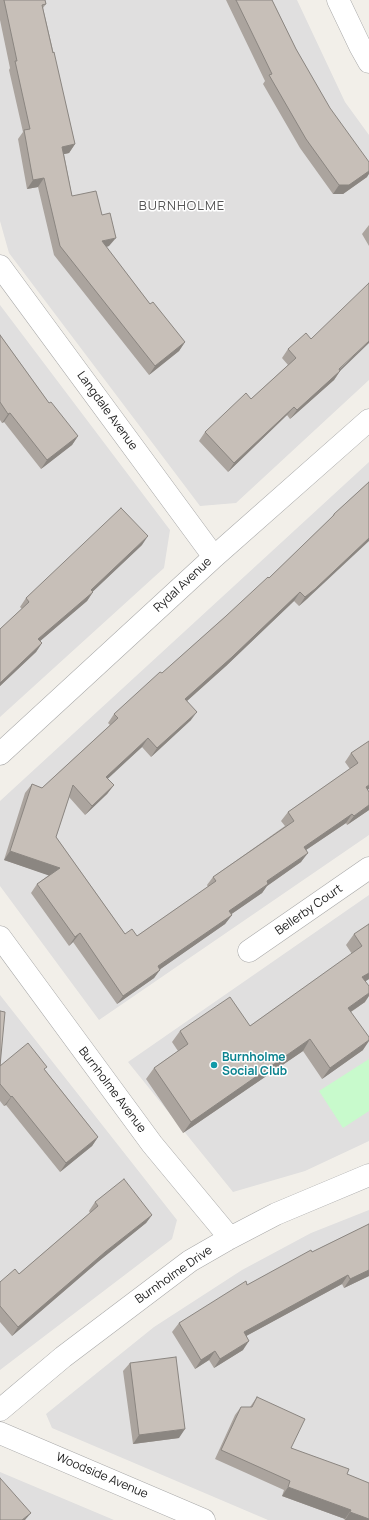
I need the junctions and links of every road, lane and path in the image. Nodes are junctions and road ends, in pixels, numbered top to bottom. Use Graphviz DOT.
graph roads {
  1 [pos="338,0"];
  2 [pos="369,62"];
  3 [pos="0,266"];
  4 [pos="369,420"];
  5 [pos="214,557"];
  6 [pos="0,754"];
  7 [pos="369,868"];
  8 [pos="0,937"];
  9 [pos="249,951"];
  10 [pos="369,1175"];
  11 [pos="230,1238"];
  12 [pos="0,1410"];
  13 [pos="0,1433"];
  14 [pos="204,1520"];
  1 -- 2 [label="street"];
  3 -- 5 [label="street, Langdale Avenue"];
  4 -- 5 [label="street, Rydal Avenue"];
  5 -- 6 [label="street, Rydal Avenue"];
  7 -- 9 [label="street, Bellerby Court"];
  8 -- 11 [label="street, Burnholme Avenue"];
  10 -- 11 [label="street, Burnholme Drive"];
  11 -- 12 [label="street, Burnholme Drive"];
  13 -- 14 [label="street, Woodside Avenue"];
}
